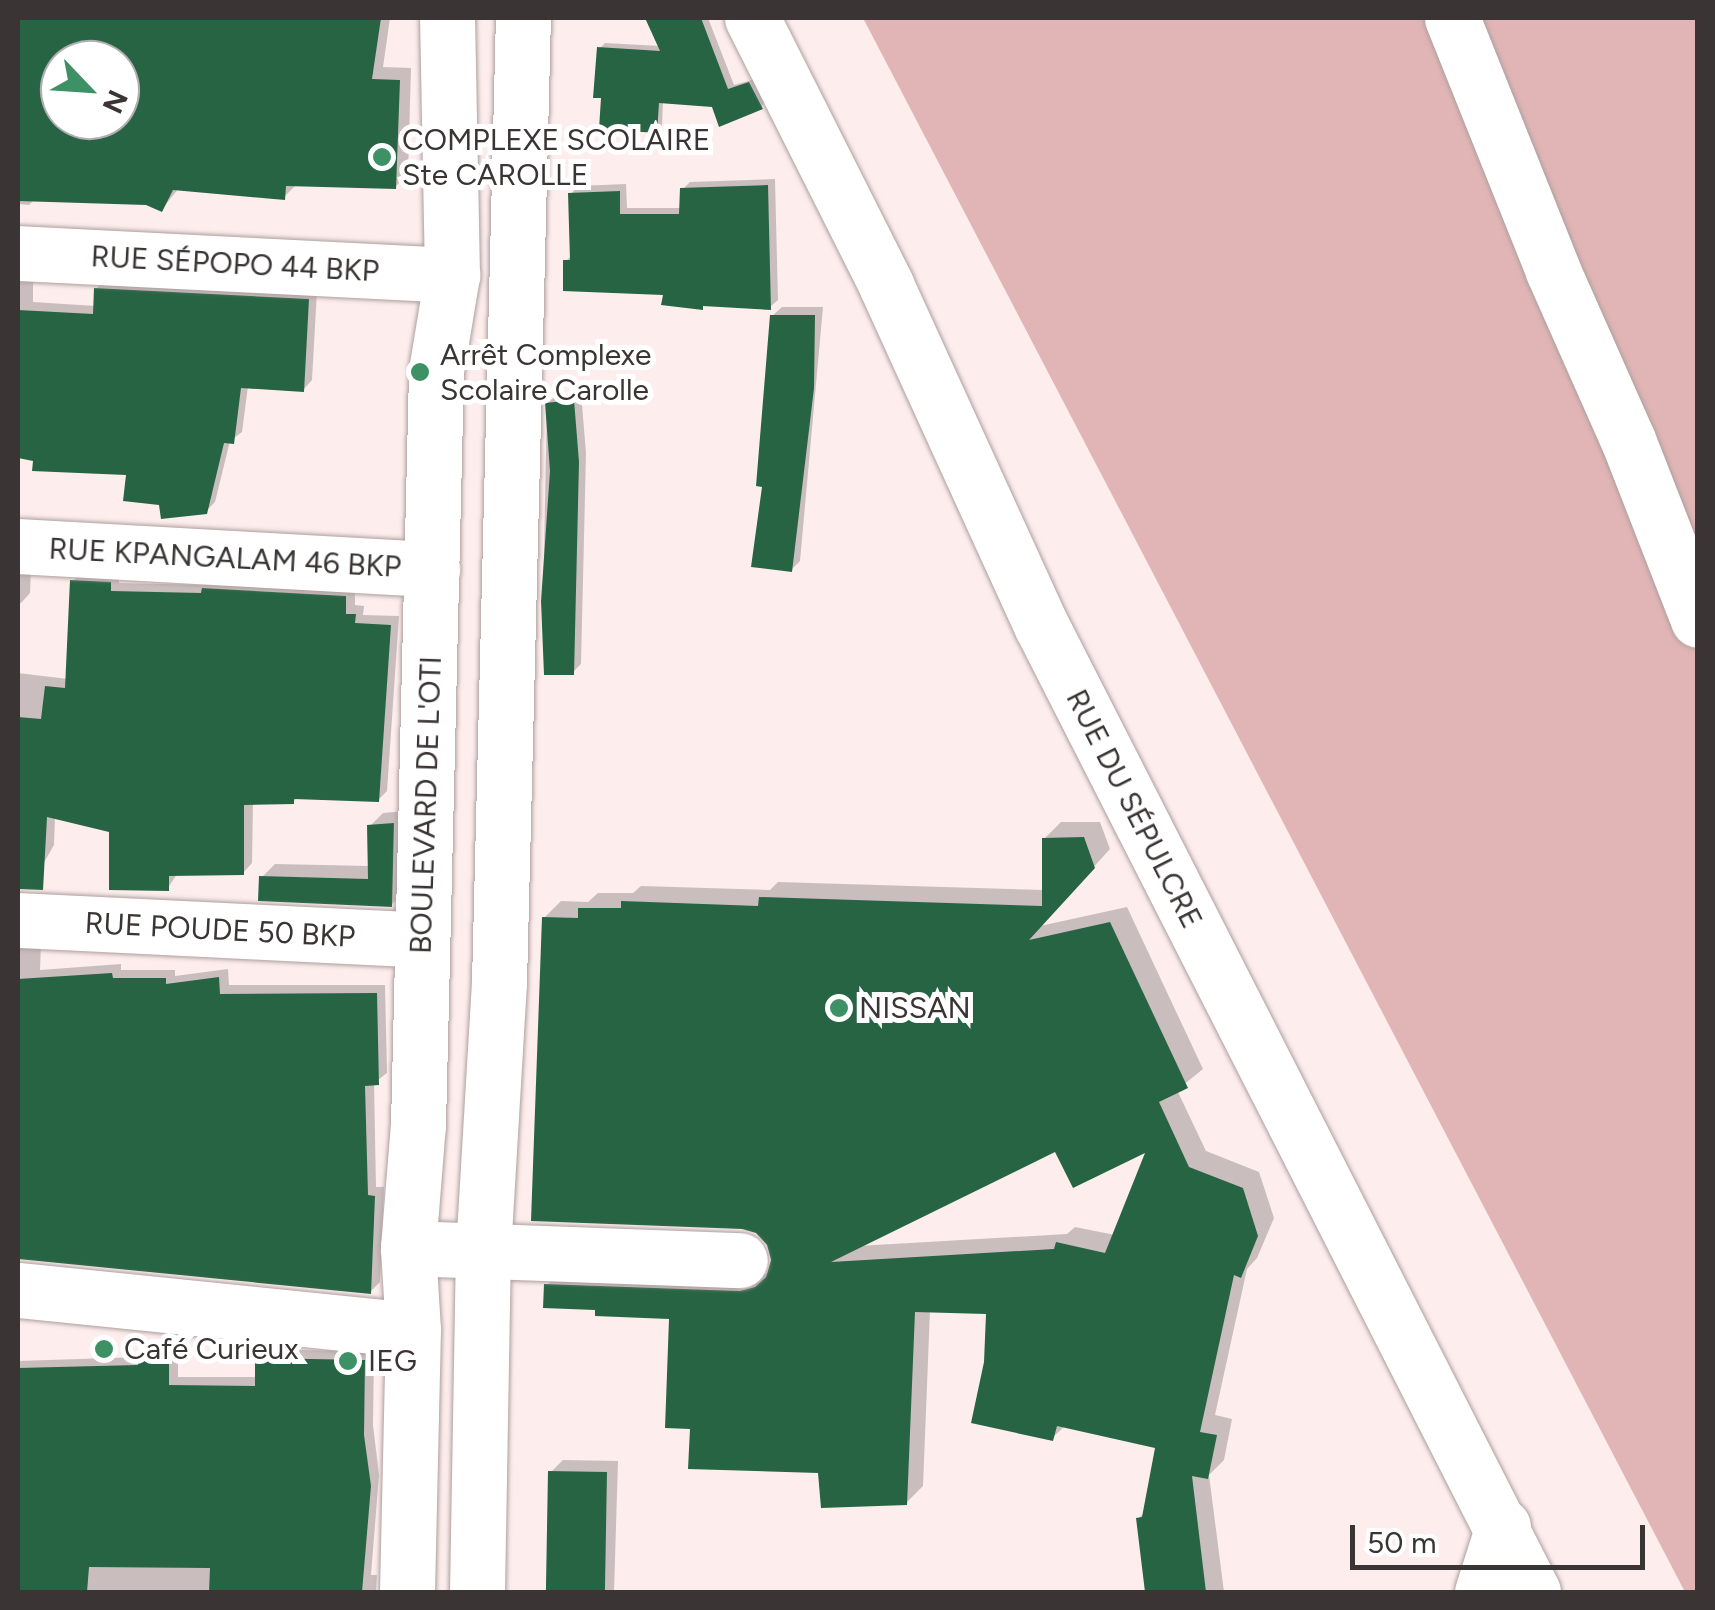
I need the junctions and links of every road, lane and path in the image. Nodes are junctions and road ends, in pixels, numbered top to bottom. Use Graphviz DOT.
graph roads {
  1 [pos="447,18"];
  2 [pos="523,18"];
  3 [pos="752,18"];
  4 [pos="1452,18"];
  5 [pos="18,253"];
  6 [pos="452,275"];
  7 [pos="18,546"];
  8 [pos="432,569"];
  9 [pos="1698,620"];
  10 [pos="18,920"];
  11 [pos="422,940"];
  12 [pos="408,1248"];
  13 [pos="484,1251"];
  14 [pos="740,1260"];
  15 [pos="18,1290"];
  16 [pos="414,1330"];
  17 [pos="1503,1526"];
  18 [pos="407,1592"];
  19 [pos="477,1592"];
  20 [pos="1482,1592"];
  21 [pos="1533,1592"];
  1 -- 6 [label="street, BOULEVARD DE L'OTI"];
  2 -- 13 [label="street"];
  3 -- 17 [label="street, RUE DU SÉPULCRE"];
  4 -- 9 [label="street"];
  5 -- 6 [label="street, RUE SÉPOPO 44 BKP"];
  6 -- 8 [label="street, BOULEVARD DE L'OTI"];
  7 -- 8 [label="street, RUE KPANGALAM 46 BKP"];
  8 -- 11 [label="street, BOULEVARD DE L'OTI"];
  10 -- 11 [label="street, RUE POUDE 50 BKP"];
  11 -- 12 [label="street, BOULEVARD DE L'OTI"];
  12 -- 13 [label="street"];
  12 -- 16 [label="street, BOULEVARD DE L'OTI"];
  13 -- 14 [label="street"];
  13 -- 19 [label="street"];
  15 -- 16 [label="street"];
  16 -- 18 [label="street, BOULEVARD DE L'OTI"];
  17 -- 20 [label="street"];
  17 -- 21 [label="street, RUE DU SÉPULCRE"];
}
